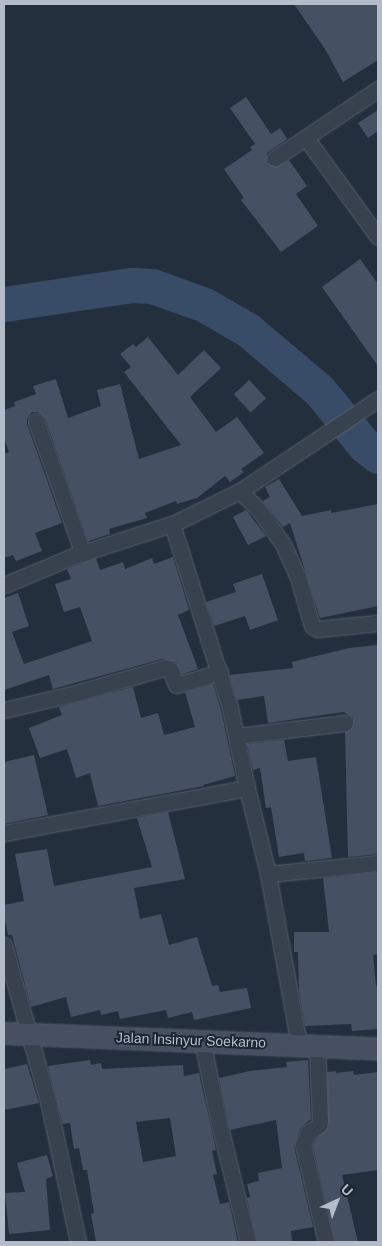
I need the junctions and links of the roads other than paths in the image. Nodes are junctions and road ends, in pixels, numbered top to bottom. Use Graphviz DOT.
graph roads {
  1 [pos="378,89"];
  2 [pos="306,138"];
  3 [pos="275,158"];
  4 [pos="378,237"];
  5 [pos="373,402"];
  6 [pos="36,421"];
  7 [pos="240,491"];
  8 [pos="172,524"];
  9 [pos="83,554"];
  10 [pos="4,584"];
  11 [pos="378,623"];
  12 [pos="220,672"];
  13 [pos="4,710"];
  14 [pos="345,723"];
  15 [pos="237,736"];
  16 [pos="246,788"];
  17 [pos="4,834"];
  18 [pos="378,863"];
  19 [pos="268,874"];
  20 [pos="4,945"];
  21 [pos="4,1033"];
  22 [pos="28,1033"];
  23 [pos="202,1041"];
  24 [pos="308,1046"];
  25 [pos="378,1049"];
  26 [pos="78,1242"];
  27 [pos="248,1242"];
  28 [pos="326,1242"];
  1 -- 2 [label="street"];
  2 -- 3 [label="street"];
  2 -- 4 [label="street"];
  5 -- 7 [label="street"];
  6 -- 9 [label="street"];
  7 -- 8 [label="street"];
  7 -- 11 [label="street"];
  8 -- 9 [label="street"];
  8 -- 12 [label="street"];
  9 -- 10 [label="street"];
  12 -- 13 [label="street"];
  12 -- 15 [label="street"];
  14 -- 15 [label="street"];
  15 -- 16 [label="street"];
  16 -- 17 [label="street"];
  16 -- 19 [label="street"];
  18 -- 19 [label="street"];
  19 -- 24 [label="street"];
  20 -- 22 [label="street"];
  21 -- 22 [label="main road, Jalan Insinyur Soekarno"];
  22 -- 23 [label="main road, Jalan Insinyur Soekarno"];
  22 -- 26 [label="street"];
  23 -- 24 [label="main road, Jalan Insinyur Soekarno"];
  23 -- 27 [label="street"];
  24 -- 25 [label="main road, Jalan Insinyur Soekarno"];
  24 -- 28 [label="street"];
}
